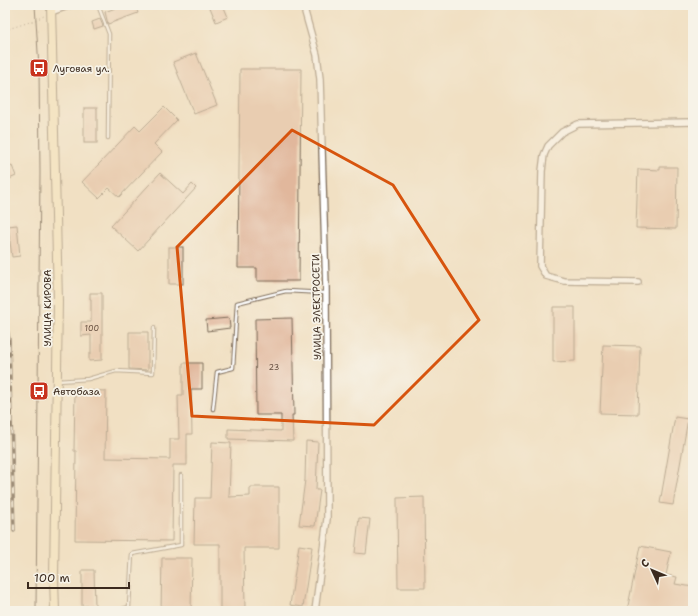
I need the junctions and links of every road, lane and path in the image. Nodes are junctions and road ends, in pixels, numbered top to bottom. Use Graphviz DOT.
graph roads {
  1 [pos="71,5"];
  2 [pos="98,5"];
  3 [pos="303,5"];
  4 [pos="51,8"];
  5 [pos="5,30"];
  6 [pos="693,122"];
  7 [pos="108,138"];
  8 [pos="638,282"];
  9 [pos="326,293"];
  10 [pos="154,328"];
  11 [pos="57,381"];
  12 [pos="213,409"];
  13 [pos="181,475"];
  14 [pos="55,611"];
  15 [pos="116,611"];
  16 [pos="315,611"];
  1 -- 4 [label="street"];
  2 -- 7 [label="lane"];
  3 -- 9 [label="street, УЛИЦА ЭЛЕКТРОСЕТИ"];
  4 -- 5 [label="path"];
  4 -- 11 [label="main road, УЛИЦА КИРОВА"];
  6 -- 8 [label="street"];
  9 -- 12 [label="lane"];
  9 -- 16 [label="street, УЛИЦА ЭЛЕКТРОСЕТИ"];
  10 -- 11 [label="lane"];
  11 -- 14 [label="main road, УЛИЦА КИРОВА"];
  13 -- 15 [label="lane"];
}
